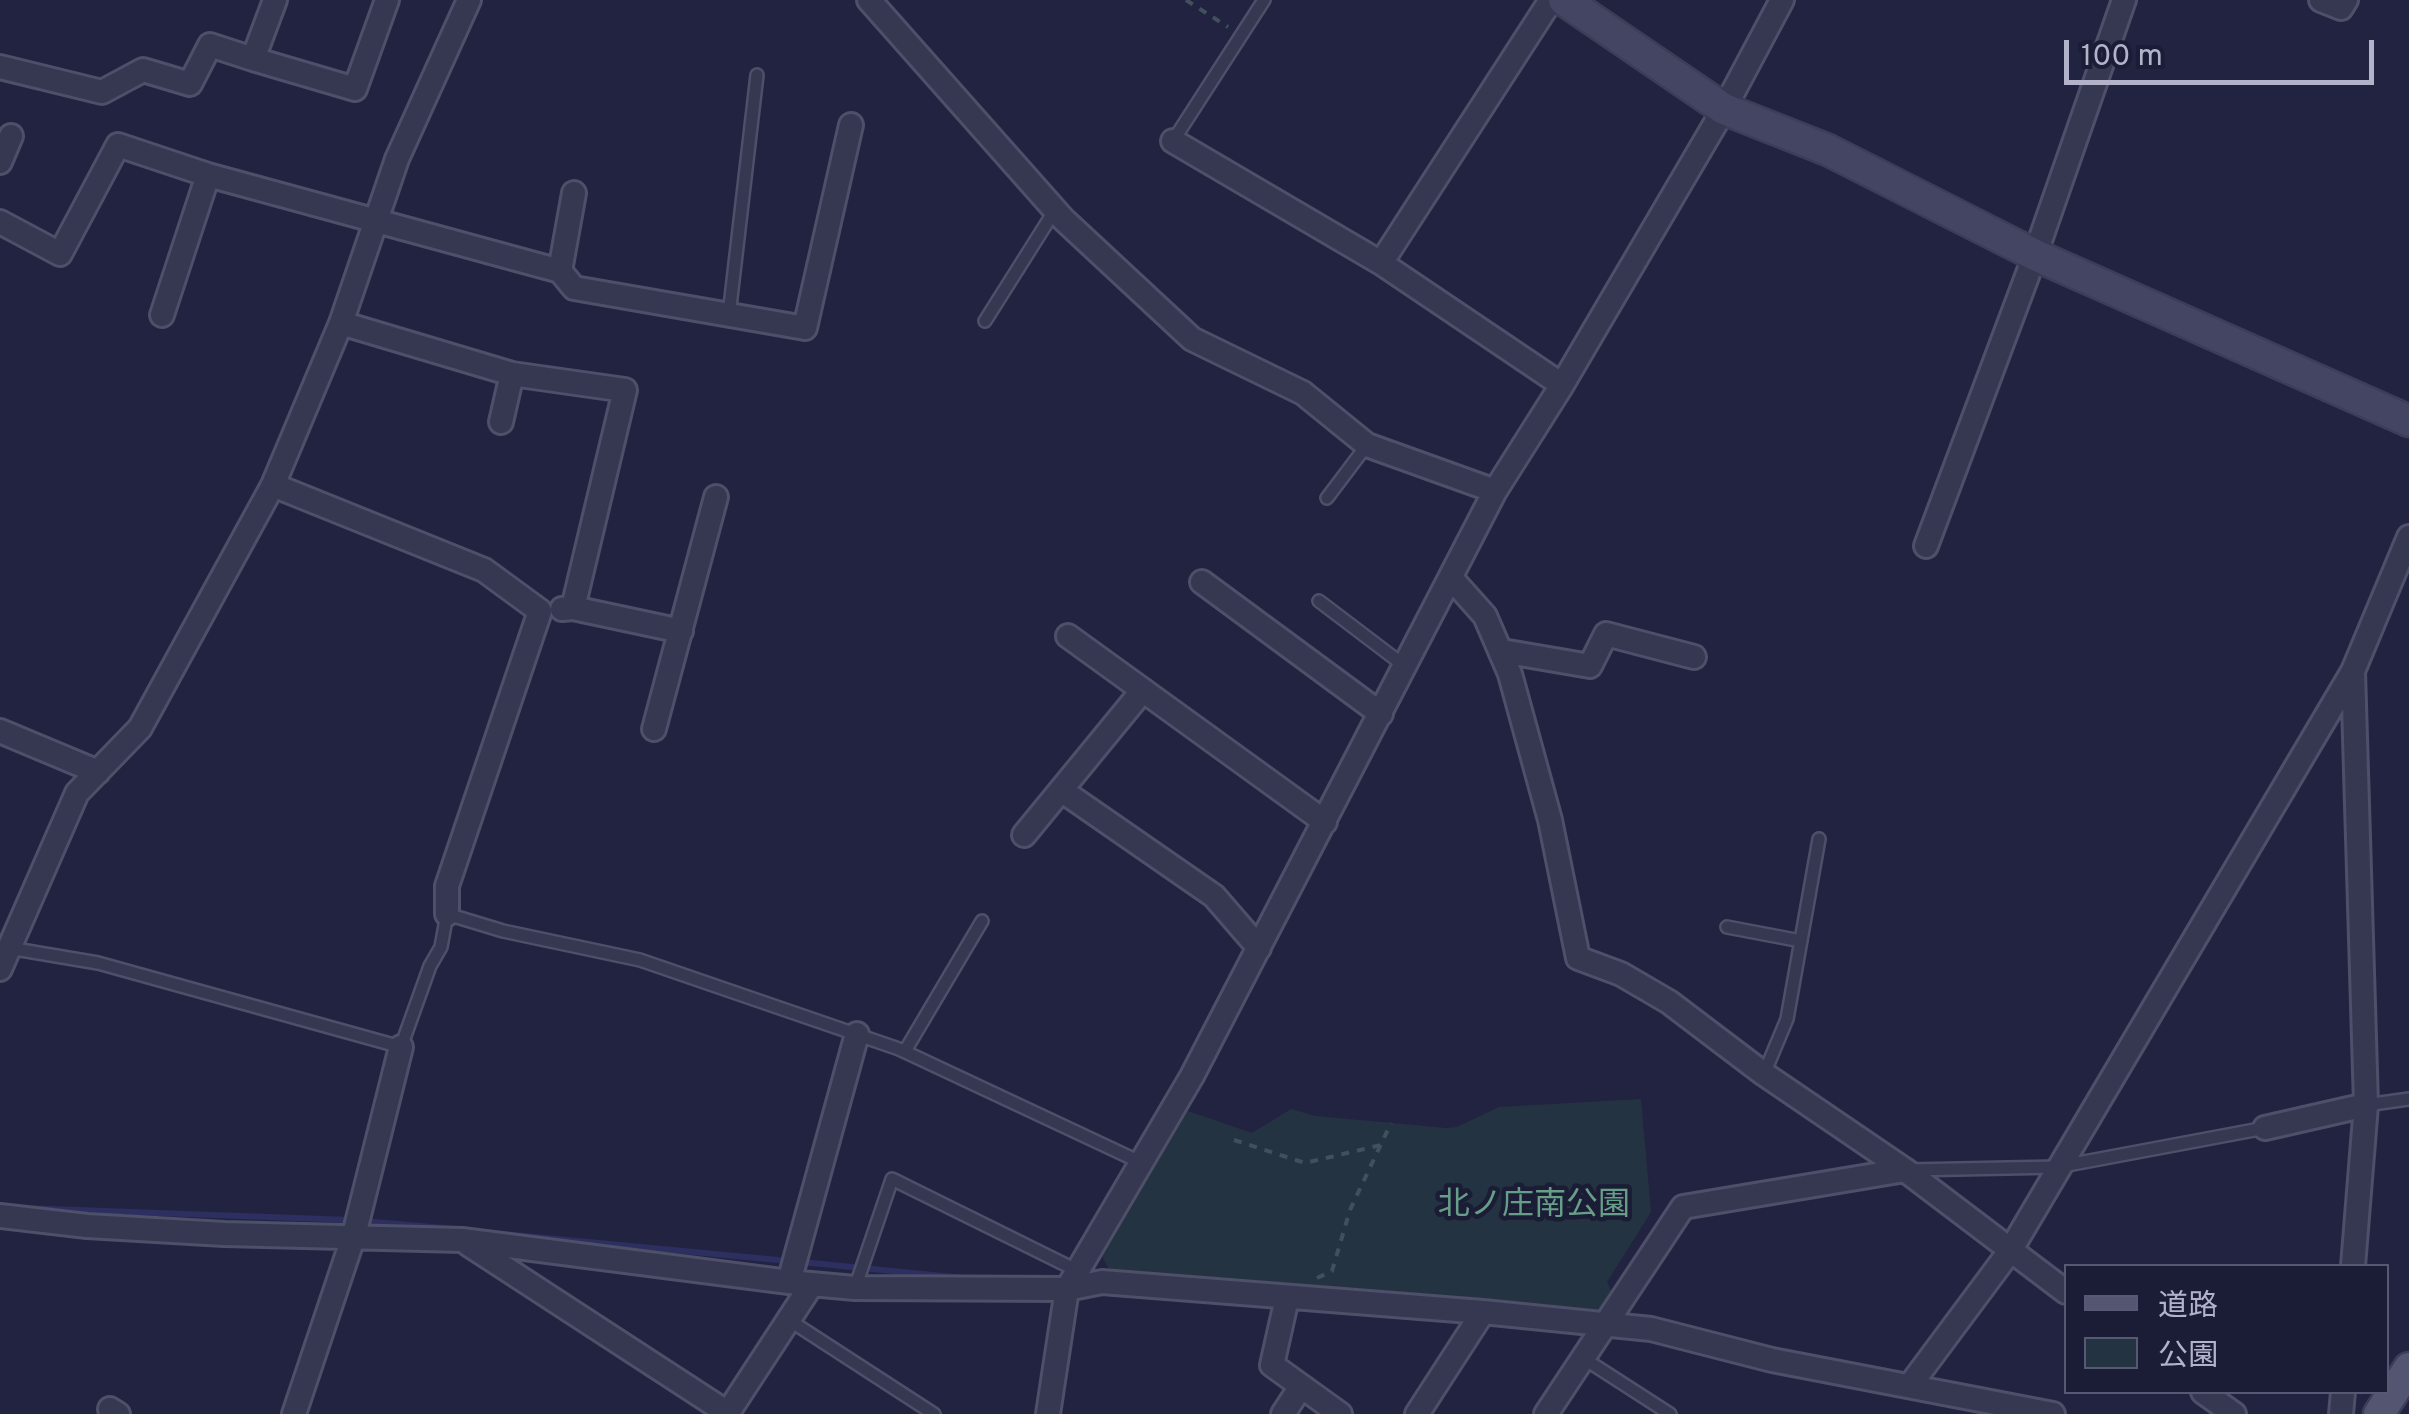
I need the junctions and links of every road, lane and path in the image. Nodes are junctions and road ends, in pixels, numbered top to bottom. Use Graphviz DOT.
graph roads {
  1 [pos="275,0"];
  2 [pos="387,0"];
  3 [pos="469,0"];
  4 [pos="869,0"];
  5 [pos="1186,0"];
  6 [pos="1264,0"];
  7 [pos="1551,0"];
  8 [pos="1564,0"];
  9 [pos="1782,0"];
  10 [pos="2124,0"];
  11 [pos="2321,0"];
  12 [pos="2346,0"];
  13 [pos="1241,35"];
  14 [pos="253,59"];
  15 [pos="0,67"];
  16 [pos="756,75"];
  17 [pos="1724,109"];
  18 [pos="851,125"];
  19 [pos="11,136"];
  20 [pos="1173,141"];
  21 [pos="0,162"];
  22 [pos="208,175"];
  23 [pos="574,193"];
  24 [pos="1055,210"];
  25 [pos="375,220"];
  26 [pos="0,222"];
  27 [pos="2034,255"];
  28 [pos="1381,263"];
  29 [pos="560,271"];
  30 [pos="162,315"];
  31 [pos="729,315"];
  32 [pos="984,321"];
  33 [pos="341,323"];
  34 [pos="512,374"];
  35 [pos="1562,385"];
  36 [pos="2409,421"];
  37 [pos="501,422"];
  38 [pos="1366,445"];
  39 [pos="273,485"];
  40 [pos="1495,491"];
  41 [pos="716,497"];
  42 [pos="1326,498"];
  43 [pos="2409,537"];
  44 [pos="1926,546"];
  45 [pos="1452,579"];
  46 [pos="1202,582"];
  47 [pos="1320,601"];
  48 [pos="573,608"];
  49 [pos="540,611"];
  50 [pos="680,631"];
  51 [pos="1068,636"];
  52 [pos="1502,651"];
  53 [pos="1694,657"];
  54 [pos="1406,666"];
  55 [pos="2354,671"];
  56 [pos="1143,690"];
  57 [pos="1381,714"];
  58 [pos="654,729"];
  59 [pos="0,731"];
  60 [pos="98,772"];
  61 [pos="1061,790"];
  62 [pos="1325,822"];
  63 [pos="1024,835"];
  64 [pos="1819,839"];
  65 [pos="447,914"];
  66 [pos="982,921"];
  67 [pos="1727,927"];
  68 [pos="1801,940"];
  69 [pos="1259,948"];
  70 [pos="4,958"];
  71 [pos="857,1034"];
  72 [pos="401,1047"];
  73 [pos="905,1052"];
  74 [pos="1764,1074"];
  75 [pos="2409,1099"];
  76 [pos="2366,1106"];
  77 [pos="1390,1123"];
  78 [pos="2265,1128"];
  79 [pos="1234,1140"];
  80 [pos="1381,1146"];
  81 [pos="1142,1163"];
  82 [pos="2056,1168"];
  83 [pos="1905,1170"];
  84 [pos="0,1216"];
  85 [pos="354,1236"];
  86 [pos="462,1240"];
  87 [pos="2010,1250"];
  88 [pos="2353,1264"];
  89 [pos="1073,1281"];
  90 [pos="801,1284"];
  91 [pos="855,1288"];
  92 [pos="2064,1290"];
  93 [pos="1287,1298"];
  94 [pos="1483,1312"];
  95 [pos="788,1320"];
  96 [pos="1604,1326"];
  97 [pos="1582,1358"];
  98 [pos="2409,1368"];
  99 [pos="1912,1384"];
  100 [pos="1300,1388"];
  101 [pos="2207,1394"];
  102 [pos="1961,1405"];
  103 [pos="1053,1412"];
  104 [pos="294,1414"];
  105 [pos="728,1414"];
  106 [pos="934,1414"];
  107 [pos="1283,1414"];
  108 [pos="1340,1414"];
  109 [pos="1417,1414"];
  110 [pos="1546,1414"];
  111 [pos="1670,1414"];
  112 [pos="2053,1414"];
  113 [pos="2234,1414"];
  114 [pos="2379,1414"];
  1 -- 14 [label="street"];
  2 -- 14 [label="street"];
  3 -- 25 [label="street"];
  4 -- 24 [label="street"];
  5 -- 13 [label="path"];
  6 -- 13 [label="lane"];
  7 -- 28 [label="street"];
  8 -- 17 [label="street"];
  9 -- 17 [label="street"];
  10 -- 27 [label="street"];
  11 -- 12 [label="street"];
  13 -- 20 [label="lane"];
  14 -- 15 [label="street"];
  16 -- 31 [label="lane"];
  17 -- 27 [label="street"];
  17 -- 35 [label="street"];
  18 -- 31 [label="street"];
  19 -- 21 [label="street"];
  20 -- 28 [label="street"];
  22 -- 25 [label="street"];
  22 -- 26 [label="street"];
  22 -- 30 [label="street"];
  23 -- 29 [label="street"];
  24 -- 32 [label="lane"];
  24 -- 38 [label="street"];
  25 -- 29 [label="street"];
  25 -- 33 [label="street"];
  27 -- 36 [label="street"];
  27 -- 44 [label="street"];
  28 -- 35 [label="street"];
  29 -- 31 [label="street"];
  33 -- 34 [label="street"];
  33 -- 39 [label="street"];
  34 -- 37 [label="street"];
  34 -- 48 [label="street"];
  35 -- 40 [label="street"];
  38 -- 40 [label="street"];
  38 -- 42 [label="lane"];
  39 -- 49 [label="street"];
  39 -- 60 [label="street"];
  40 -- 45 [label="street"];
  41 -- 50 [label="street"];
  43 -- 55 [label="street"];
  45 -- 52 [label="street"];
  45 -- 54 [label="street"];
  46 -- 57 [label="street"];
  47 -- 54 [label="lane"];
  48 -- 49 [label="street"];
  48 -- 50 [label="street"];
  49 -- 65 [label="street"];
  50 -- 58 [label="street"];
  51 -- 56 [label="street"];
  52 -- 53 [label="street"];
  52 -- 74 [label="street"];
  54 -- 57 [label="street"];
  55 -- 76 [label="street"];
  55 -- 82 [label="street"];
  56 -- 61 [label="street"];
  56 -- 62 [label="street"];
  57 -- 62 [label="street"];
  59 -- 60 [label="street"];
  60 -- 70 [label="street"];
  61 -- 63 [label="street"];
  61 -- 69 [label="street"];
  62 -- 69 [label="street"];
  64 -- 68 [label="lane"];
  65 -- 71 [label="lane"];
  65 -- 72 [label="lane"];
  66 -- 73 [label="lane"];
  67 -- 68 [label="lane"];
  68 -- 74 [label="lane"];
  69 -- 81 [label="street"];
  70 -- 72 [label="lane"];
  71 -- 73 [label="lane"];
  71 -- 90 [label="street"];
  72 -- 85 [label="street"];
  73 -- 81 [label="lane"];
  74 -- 83 [label="street"];
  75 -- 76 [label="lane"];
  76 -- 78 [label="street"];
  76 -- 88 [label="street"];
  77 -- 80 [label="path"];
  78 -- 82 [label="lane"];
  79 -- 80 [label="path"];
  80 -- 93 [label="path"];
  81 -- 89 [label="street"];
  82 -- 83 [label="lane"];
  82 -- 87 [label="street"];
  83 -- 87 [label="street"];
  83 -- 96 [label="street"];
  84 -- 85 [label="street"];
  85 -- 86 [label="street"];
  85 -- 104 [label="street"];
  86 -- 90 [label="street"];
  86 -- 105 [label="street"];
  87 -- 92 [label="street"];
  87 -- 99 [label="street"];
  89 -- 91 [label="street"];
  89 -- 91 [label="lane"];
  89 -- 93 [label="street"];
  89 -- 103 [label="street"];
  90 -- 91 [label="street"];
  90 -- 95 [label="street"];
  93 -- 94 [label="street"];
  93 -- 100 [label="street"];
  94 -- 96 [label="street"];
  94 -- 109 [label="street"];
  95 -- 105 [label="street"];
  95 -- 106 [label="lane"];
  96 -- 97 [label="street"];
  96 -- 99 [label="street"];
  97 -- 110 [label="street"];
  97 -- 111 [label="lane"];
  98 -- 114 [label="main road"];
  99 -- 102 [label="street"];
  100 -- 107 [label="street"];
  100 -- 108 [label="street"];
  101 -- 113 [label="street"];
  102 -- 112 [label="street"];
}
